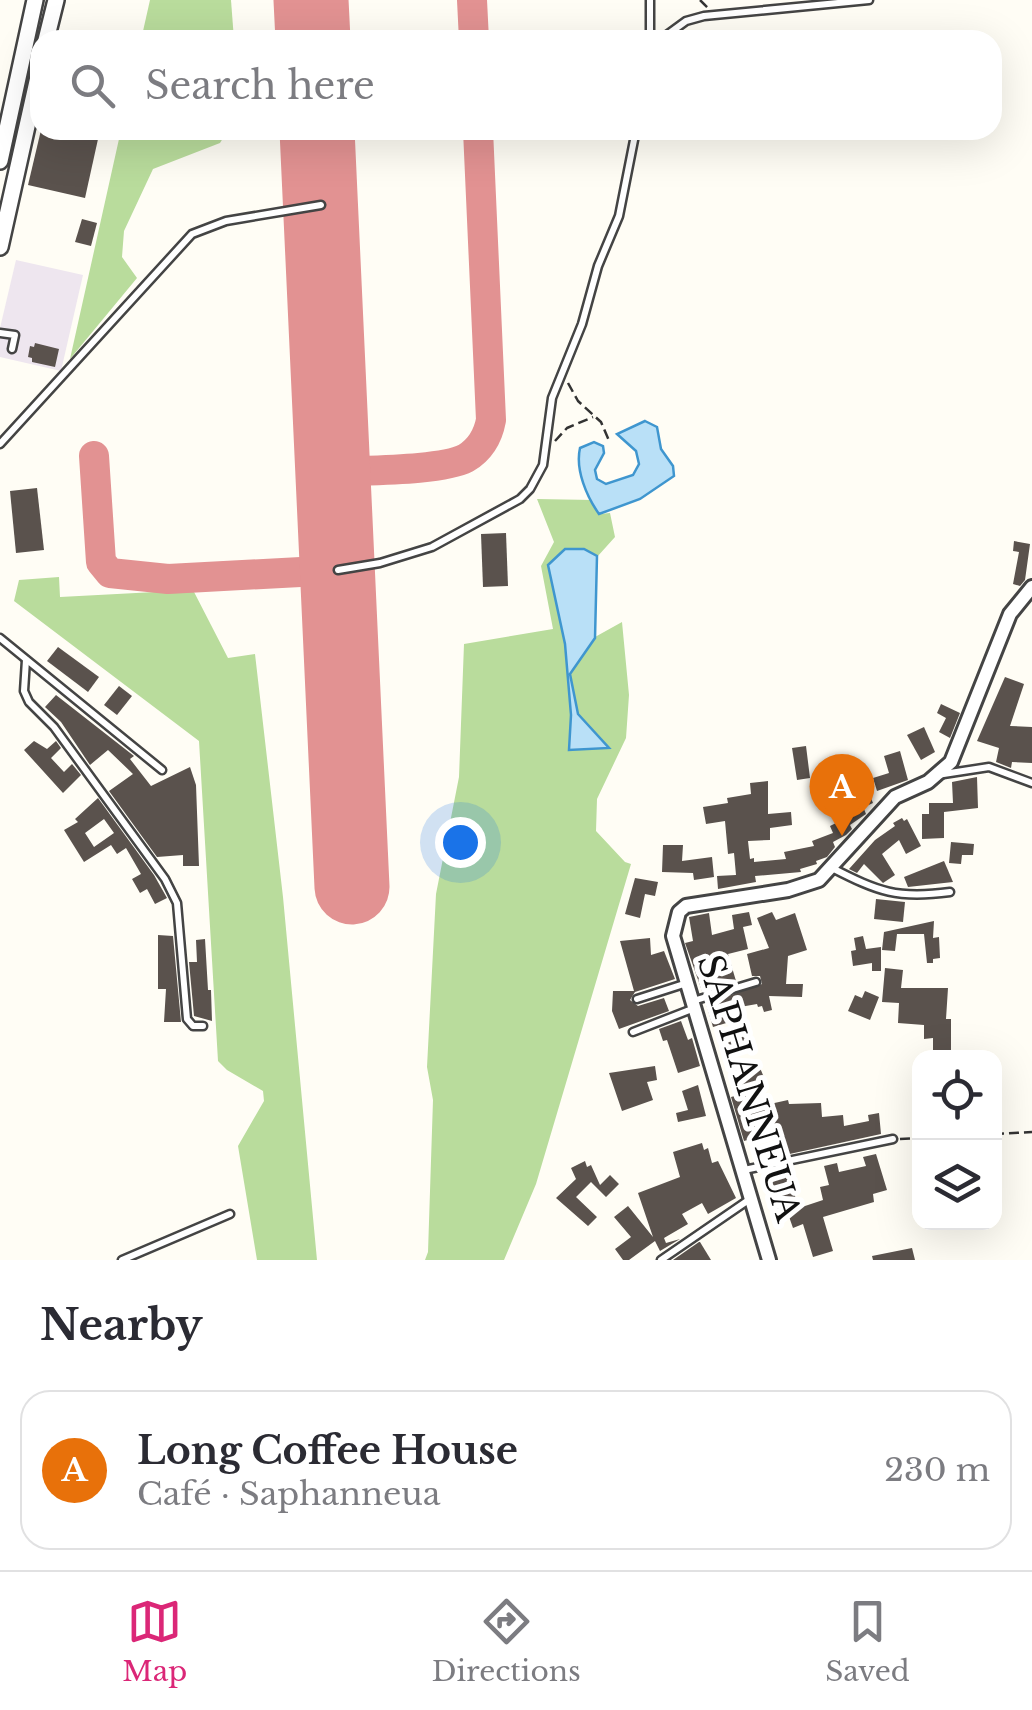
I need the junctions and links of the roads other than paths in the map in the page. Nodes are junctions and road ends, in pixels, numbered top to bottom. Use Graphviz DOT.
graph roads {
  1 [pos="35,0"];
  2 [pos="56,0"];
  3 [pos="650,0"];
  4 [pos="869,0"];
  5 [pos="48,30"];
  6 [pos="650,30"];
  7 [pos="674,30"];
  8 [pos="30,113"];
  9 [pos="634,140"];
  10 [pos="0,161"];
  11 [pos="321,205"];
  12 [pos="0,247"];
  13 [pos="0,332"];
  14 [pos="12,349"];
  15 [pos="0,444"];
  16 [pos="338,570"];
  17 [pos="1032,587"];
  18 [pos="0,638"];
  19 [pos="26,660"];
  20 [pos="162,770"];
  21 [pos="936,776"];
  22 [pos="1032,784"];
  23 [pos="832,868"];
  24 [pos="950,892"];
  25 [pos="756,982"];
  26 [pos="687,983"];
  27 [pos="637,999"];
  28 [pos="693,1005"];
  29 [pos="202,1026"];
  30 [pos="633,1032"];
  31 [pos="893,1139"];
  32 [pos="742,1171"];
  33 [pos="751,1198"];
  34 [pos="230,1214"];
  35 [pos="122,1260"];
  36 [pos="661,1260"];
  37 [pos="769,1260"];
  1 -- 10 [label="street"];
  2 -- 5 [label="street"];
  3 -- 6 [label="lane"];
  4 -- 7 [label="lane"];
  8 -- 12 [label="street"];
  9 -- 16 [label="lane"];
  11 -- 15 [label="lane"];
  13 -- 14 [label="lane"];
  17 -- 21 [label="street, SAPHANNEUA"];
  18 -- 19 [label="lane"];
  19 -- 20 [label="lane"];
  19 -- 29 [label="lane"];
  21 -- 22 [label="lane"];
  21 -- 23 [label="street, SAPHANNEUA"];
  23 -- 24 [label="lane"];
  23 -- 26 [label="street, SAPHANNEUA"];
  25 -- 28 [label="lane"];
  26 -- 27 [label="lane"];
  26 -- 28 [label="street, SAPHANNEUA"];
  28 -- 30 [label="lane"];
  28 -- 32 [label="street, SAPHANNEUA"];
  31 -- 32 [label="lane"];
  32 -- 33 [label="street, SAPHANNEUA"];
  33 -- 36 [label="lane"];
  33 -- 37 [label="street, SAPHANNEUA"];
  34 -- 35 [label="lane"];
}
